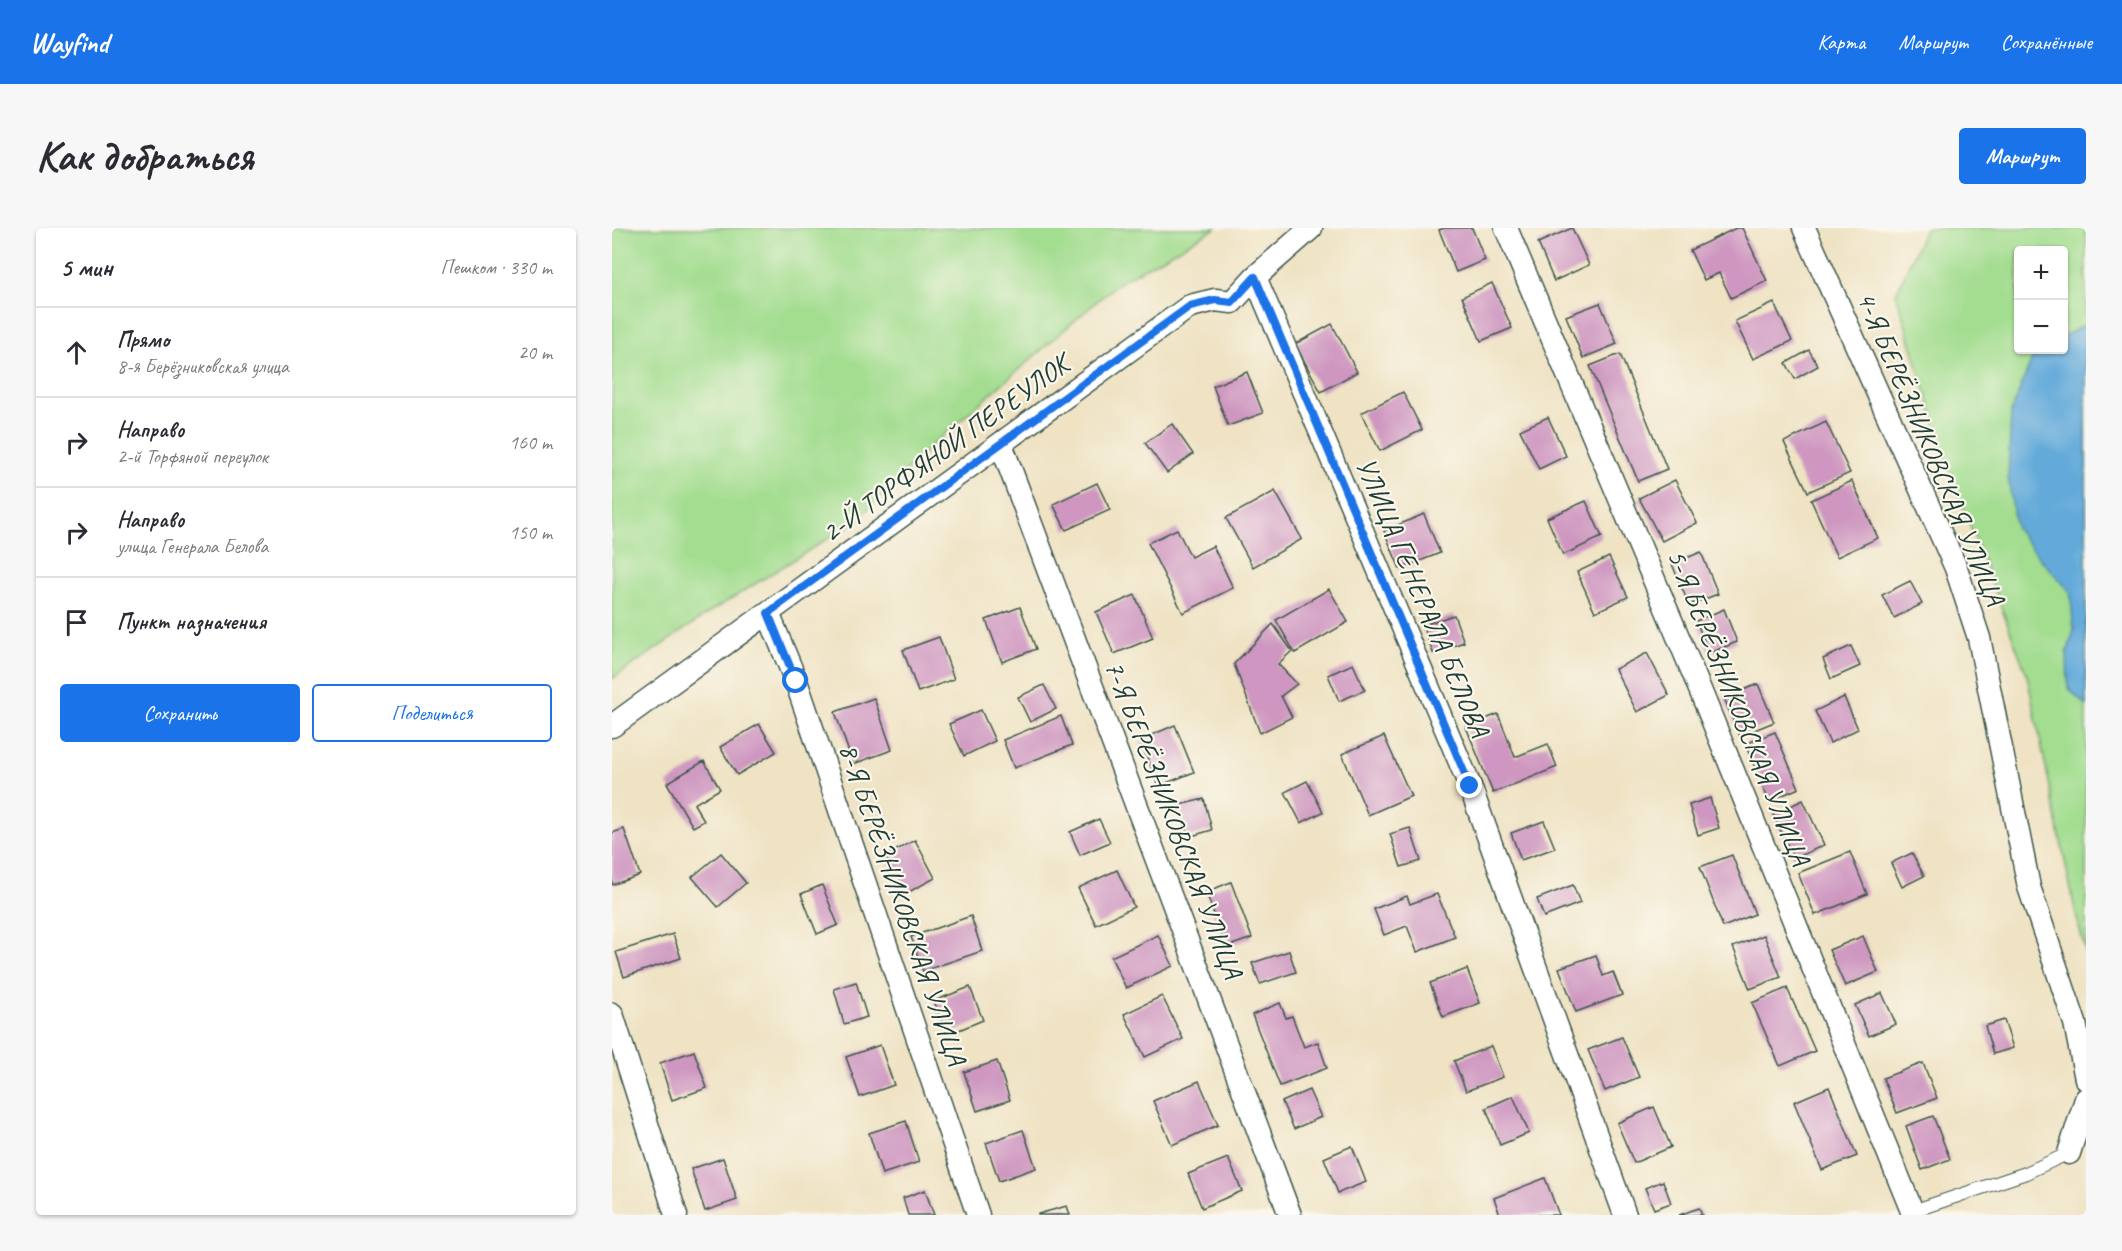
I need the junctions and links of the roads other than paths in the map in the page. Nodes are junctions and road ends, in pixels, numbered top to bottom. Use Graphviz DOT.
graph roads {
  1 [pos="1311,228"];
  2 [pos="1506,228"];
  3 [pos="1804,228"];
  4 [pos="1255,277"];
  5 [pos="1001,444"];
  6 [pos="768,613"];
  7 [pos="614,722"];
  8 [pos="612,1014"];
  9 [pos="2086,1078"];
  10 [pos="2086,1099"];
  11 [pos="2069,1153"];
  12 [pos="1908,1213"];
  13 [pos="676,1215"];
  14 [pos="978,1215"];
  15 [pos="1290,1215"];
  16 [pos="1625,1215"];
  1 -- 4 [label="street, 2-Й ТОРФЯНОЙ ПЕРЕУЛОК"];
  2 -- 12 [label="street, 5-Я БЕРЁЗНИКОВСКАЯ УЛИЦА"];
  3 -- 9 [label="street, 4-Я БЕРЁЗНИКОВСКАЯ УЛИЦА"];
  4 -- 5 [label="street, 2-Й ТОРФЯНОЙ ПЕРЕУЛОК"];
  4 -- 16 [label="street, УЛИЦА ГЕНЕРАЛА БЕЛОВА"];
  5 -- 6 [label="street, 2-Й ТОРФЯНОЙ ПЕРЕУЛОК"];
  5 -- 15 [label="street, 7-Я БЕРЁЗНИКОВСКАЯ УЛИЦА"];
  6 -- 7 [label="street, 2-Й ТОРФЯНОЙ ПЕРЕУЛОК"];
  6 -- 14 [label="street, 8-Я БЕРЁЗНИКОВСКАЯ УЛИЦА"];
  8 -- 13 [label="street"];
  10 -- 11 [label="street"];
  11 -- 12 [label="lane"];
}
